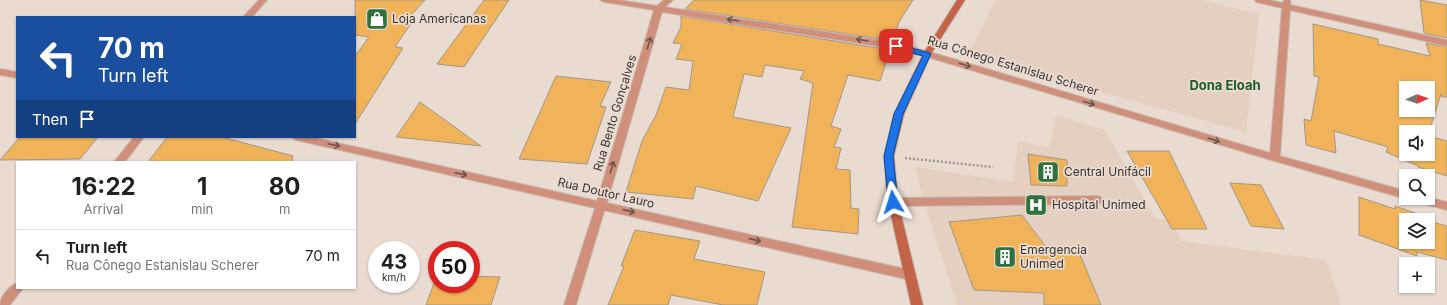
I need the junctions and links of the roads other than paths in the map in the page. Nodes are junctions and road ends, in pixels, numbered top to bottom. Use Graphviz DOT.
graph roads {
  1 [pos="263,0"];
  2 [pos="604,0"];
  3 [pos="669,0"];
  4 [pos="961,0"];
  5 [pos="1259,0"];
  6 [pos="1287,3"];
  7 [pos="659,8"];
  8 [pos="248,16"];
  9 [pos="1447,43"];
  10 [pos="927,54"];
  11 [pos="0,72"];
  12 [pos="16,75"];
  13 [pos="139,138"];
  14 [pos="300,138"];
  15 [pos="1275,158"];
  16 [pos="120,161"];
  17 [pos="1399,193"];
  18 [pos="1096,200"];
  19 [pos="893,202"];
  20 [pos="1435,203"];
  21 [pos="601,205"];
  22 [pos="1447,206"];
  23 [pos="910,275"];
  24 [pos="16,289"];
  25 [pos="3,305"];
  26 [pos="570,305"];
  27 [pos="917,305"];
  1 -- 8 [label="street"];
  2 -- 7 [label="street, Rua Cônego Estanislau Scherer"];
  3 -- 7 [label="street"];
  4 -- 10 [label="main road"];
  5 -- 6 [label="street"];
  6 -- 9 [label="street"];
  6 -- 15 [label="street"];
  10 -- 7 [label="street, Rua Cônego Estanislau Scherer, one-way"];
  21 -- 7 [label="street, Rua Bento Gonçalves, one-way"];
  10 -- 15 [label="street, Rua Cônego Estanislau Scherer, one-way"];
  10 -- 19 [label="main road"];
  11 -- 12 [label="street"];
  13 -- 16 [label="street"];
  14 -- 21 [label="street, Rua Doutor Lauro, one-way"];
  15 -- 17 [label="street, Rua Cônego Estanislau Scherer"];
  18 -- 19 [label="street"];
  19 -- 23 [label="main road"];
  20 -- 22 [label="street"];
  21 -- 23 [label="street, Rua Doutor Lauro, one-way"];
  21 -- 26 [label="street, Rua Bento Gonçalves"];
  23 -- 27 [label="main road"];
  24 -- 25 [label="street"];
}
